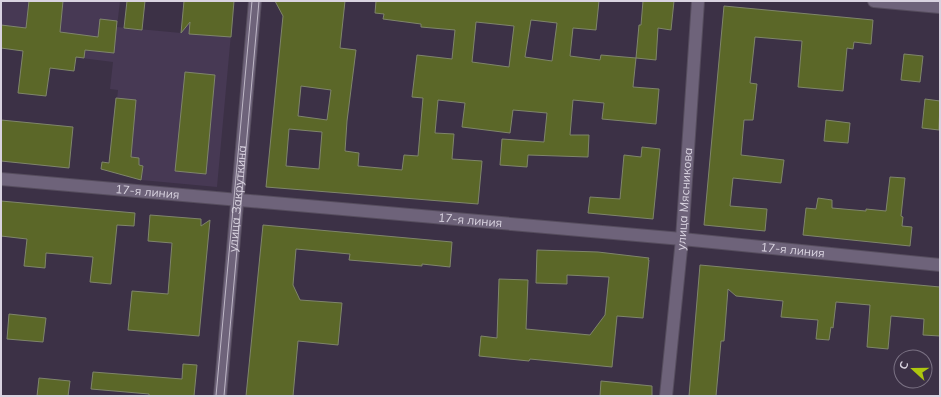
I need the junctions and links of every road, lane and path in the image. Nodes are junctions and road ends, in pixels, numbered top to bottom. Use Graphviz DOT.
graph roads {
  1 [pos="255,1"];
  2 [pos="698,1"];
  3 [pos="874,1"];
  4 [pos="940,7"];
  5 [pos="1,179"];
  6 [pos="239,199"];
  7 [pos="682,239"];
  8 [pos="940,265"];
  9 [pos="220,396"];
  10 [pos="666,396"];
  1 -- 6 [label="street, улица Закруткина"];
  2 -- 7 [label="street, улица Мясникова"];
  3 -- 4 [label="street"];
  5 -- 6 [label="street, 17-я линия"];
  6 -- 7 [label="street, 17-я линия"];
  6 -- 9 [label="street, улица Закруткина"];
  7 -- 8 [label="street, 17-я линия"];
  7 -- 10 [label="street, улица Мясникова"];
}
